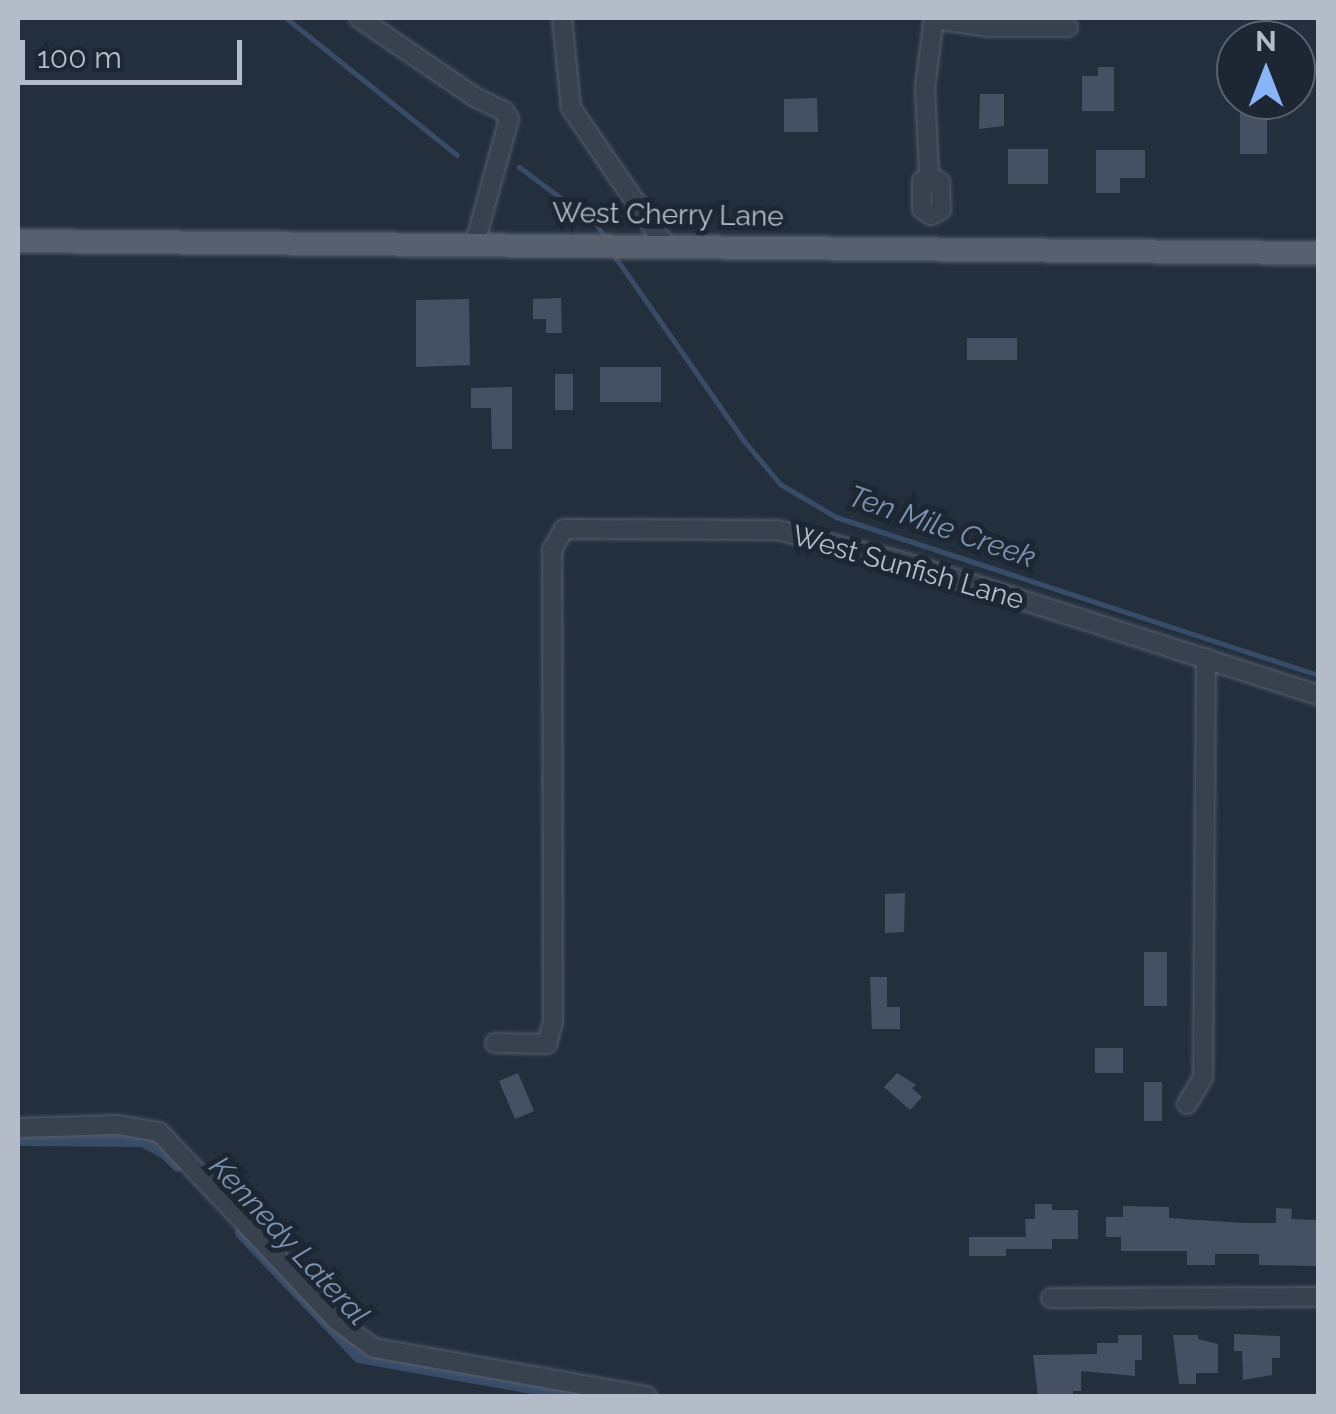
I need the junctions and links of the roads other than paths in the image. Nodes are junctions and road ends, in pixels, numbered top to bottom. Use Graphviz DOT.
graph roads {
  1 [pos="359,18"];
  2 [pos="562,18"];
  3 [pos="934,18"];
  4 [pos="1068,27"];
  5 [pos="18,241"];
  6 [pos="475,243"];
  7 [pos="664,244"];
  8 [pos="931,249"];
  9 [pos="1318,253"];
  10 [pos="1206,658"];
  11 [pos="1318,695"];
  12 [pos="495,1044"];
  13 [pos="1187,1104"];
  14 [pos="18,1128"];
  15 [pos="1318,1297"];
  16 [pos="1051,1298"];
  17 [pos="647,1396"];
  1 -- 6 [label="street"];
  2 -- 7 [label="street"];
  3 -- 4 [label="street"];
  3 -- 8 [label="street"];
  5 -- 6 [label="main road, West Cherry Lane"];
  6 -- 7 [label="main road, West Cherry Lane"];
  7 -- 8 [label="main road, West Cherry Lane"];
  8 -- 9 [label="main road, West Cherry Lane"];
  10 -- 11 [label="street, West Sunfish Lane"];
  10 -- 12 [label="street, West Sunfish Lane"];
  10 -- 13 [label="street"];
  14 -- 17 [label="street"];
  15 -- 16 [label="street"];
}
